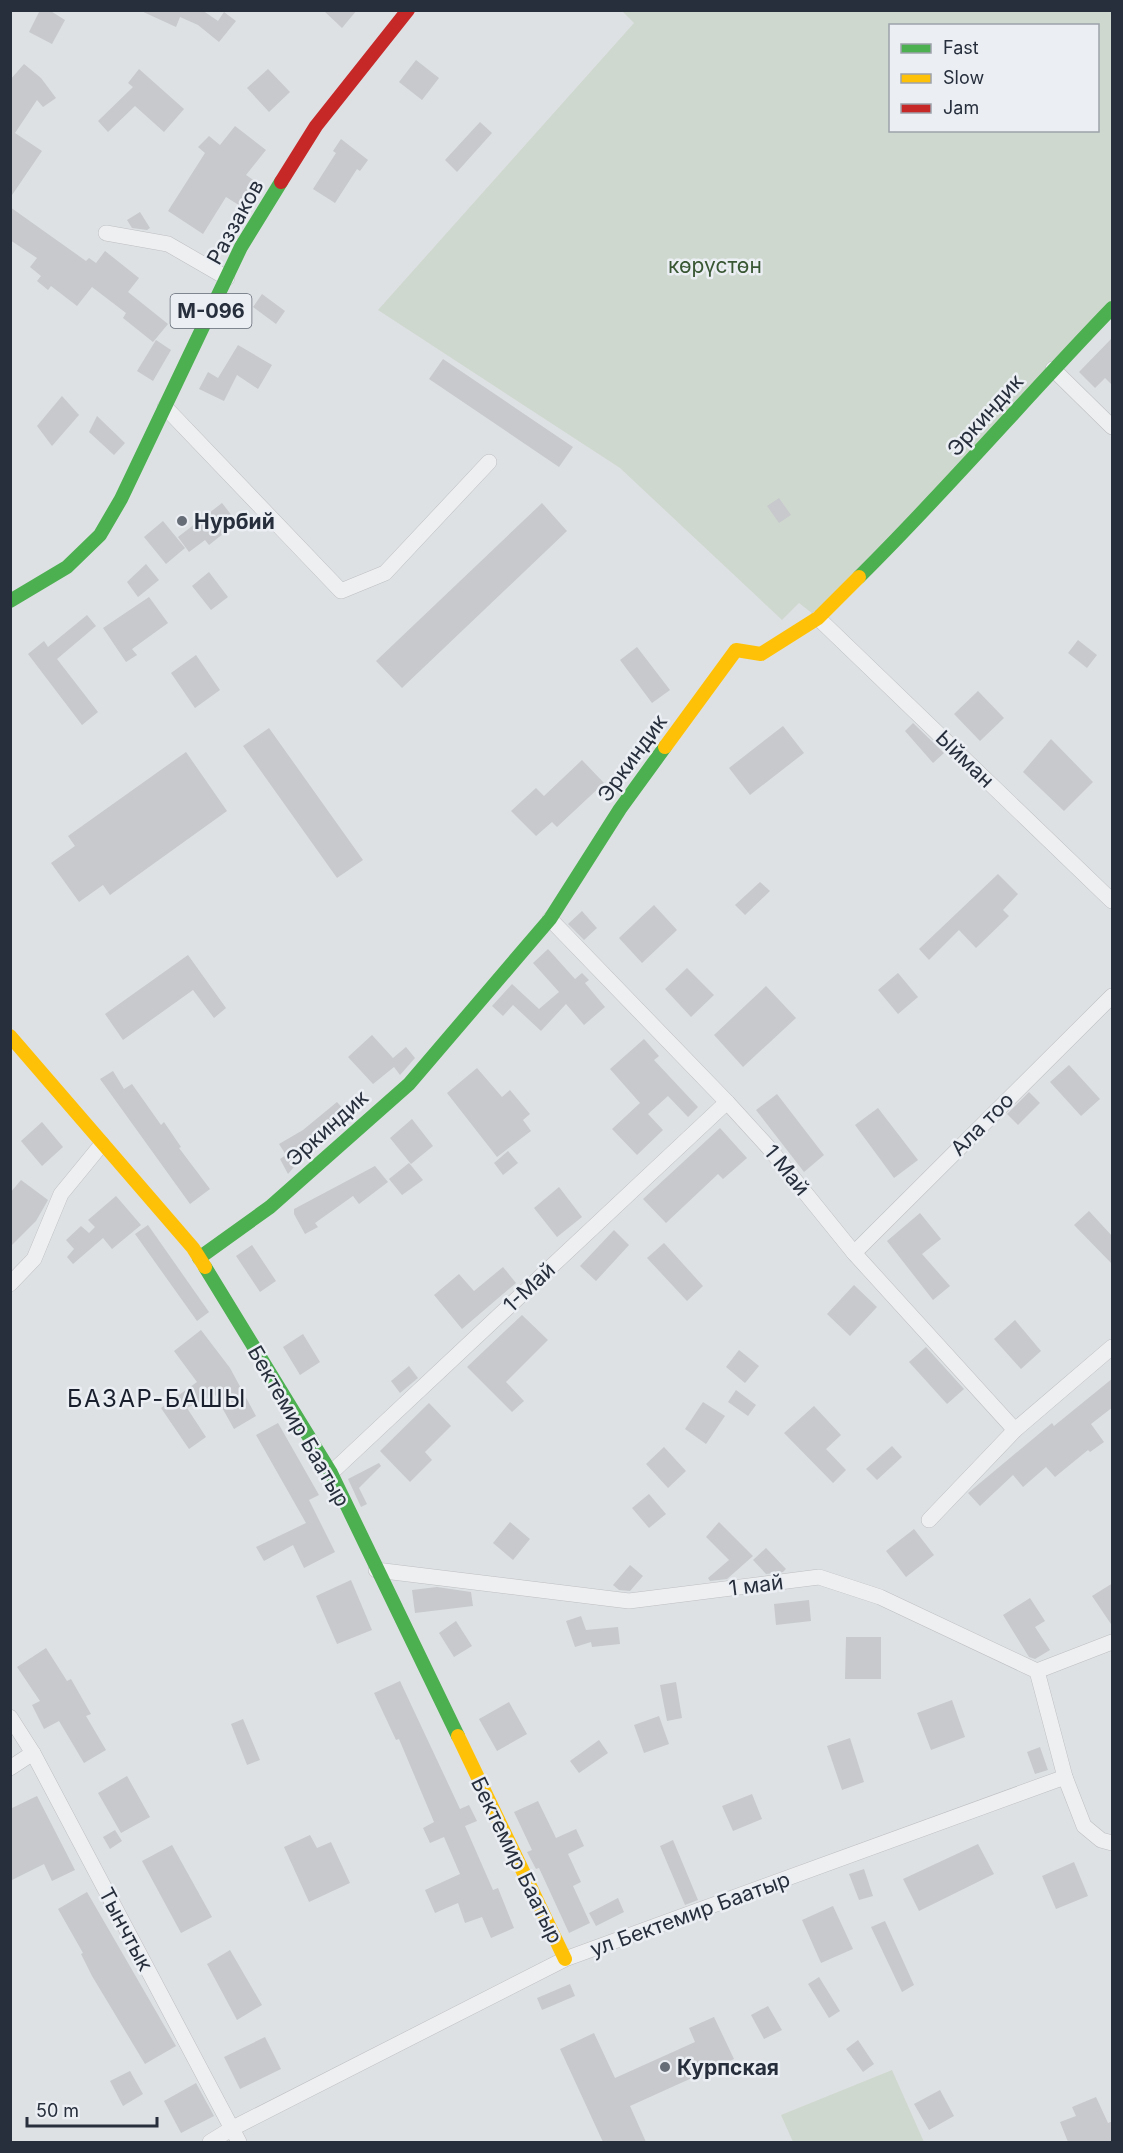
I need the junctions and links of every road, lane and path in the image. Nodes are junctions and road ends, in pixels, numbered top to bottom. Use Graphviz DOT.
graph roads {
  1 [pos="408,10"];
  2 [pos="106,233"];
  3 [pos="227,278"];
  4 [pos="1113,308"];
  5 [pos="1053,369"];
  6 [pos="165,407"];
  7 [pos="1113,427"];
  8 [pos="489,462"];
  9 [pos="10,601"];
  10 [pos="818,618"];
  11 [pos="1113,901"];
  12 [pos="550,919"];
  13 [pos="1113,996"];
  14 [pos="10,1036"];
  15 [pos="727,1102"];
  16 [pos="102,1144"];
  17 [pos="854,1253"];
  18 [pos="199,1258"];
  19 [pos="10,1284"];
  20 [pos="1113,1347"];
  21 [pos="1015,1430"];
  22 [pos="331,1473"];
  23 [pos="929,1520"];
  24 [pos="376,1570"];
  25 [pos="1113,1642"];
  26 [pos="1037,1671"];
  27 [pos="10,1717"];
  28 [pos="33,1753"];
  29 [pos="10,1768"];
  30 [pos="1065,1777"];
  31 [pos="1113,1843"];
  32 [pos="565,1959"];
  33 [pos="231,2129"];
  34 [pos="210,2142"];
  35 [pos="239,2142"];
  1 -- 3 [label="street, Раззаков / М-096"];
  2 -- 3 [label="street"];
  3 -- 6 [label="street, Раззаков / М-096"];
  4 -- 5 [label="street, Эркиндик"];
  5 -- 7 [label="street"];
  5 -- 10 [label="street, Эркиндик"];
  6 -- 8 [label="street"];
  6 -- 9 [label="street, Раззаков / М-096"];
  10 -- 11 [label="street, Ыйман"];
  10 -- 12 [label="street, Эркиндик"];
  12 -- 15 [label="street, 1 Май"];
  12 -- 18 [label="street, Эркиндик"];
  13 -- 17 [label="street, Ала тоо"];
  14 -- 16 [label="street, Бектемир Баатыр"];
  15 -- 17 [label="street, 1 Май"];
  15 -- 22 [label="street, 1-Май"];
  16 -- 18 [label="street, Бектемир Баатыр"];
  16 -- 19 [label="street"];
  17 -- 21 [label="street, 1 Май"];
  18 -- 22 [label="street, Бектемир Баатыр"];
  20 -- 21 [label="street"];
  21 -- 23 [label="street"];
  22 -- 24 [label="street, Бектемир Баатыр"];
  24 -- 26 [label="street, 1 май"];
  24 -- 32 [label="street, Бектемир Баатыр"];
  25 -- 26 [label="street"];
  26 -- 30 [label="street"];
  27 -- 28 [label="street, Тынчтык"];
  28 -- 29 [label="street"];
  28 -- 33 [label="street, Тынчтык"];
  30 -- 31 [label="street"];
  30 -- 32 [label="street, ул Бектемир Баатыр"];
  32 -- 33 [label="street, ул Бектемир Баатыр"];
  33 -- 34 [label="street, ул Бектемир Баатыр"];
  33 -- 35 [label="street, Тынчтык"];
}
